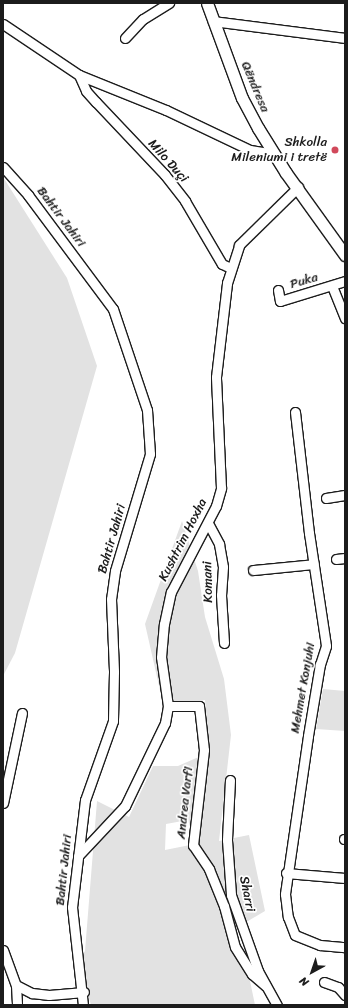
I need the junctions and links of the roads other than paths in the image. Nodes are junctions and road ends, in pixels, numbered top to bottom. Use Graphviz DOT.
graph roads {
  1 [pos="169,3"];
  2 [pos="207,3"];
  3 [pos="213,21"];
  4 [pos="3,24"];
  5 [pos="125,38"];
  6 [pos="345,38"];
  7 [pos="79,75"];
  8 [pos="275,154"];
  9 [pos="3,167"];
  10 [pos="298,187"];
  11 [pos="345,255"];
  12 [pos="231,268"];
  13 [pos="345,281"];
  14 [pos="332,286"];
  15 [pos="278,290"];
  16 [pos="345,318"];
  17 [pos="295,412"];
  18 [pos="345,496"];
  19 [pos="326,498"];
  20 [pos="208,523"];
  21 [pos="314,564"];
  22 [pos="253,570"];
  23 [pos="224,643"];
  24 [pos="168,706"];
  25 [pos="22,713"];
  26 [pos="6,773"];
  27 [pos="230,780"];
  28 [pos="3,804"];
  29 [pos="78,856"];
  30 [pos="286,873"];
  31 [pos="345,878"];
  32 [pos="345,946"];
  33 [pos="3,950"];
  34 [pos="6,967"];
  35 [pos="324,982"];
  36 [pos="16,985"];
  37 [pos="266,986"];
  38 [pos="84,992"];
  39 [pos="345,994"];
  40 [pos="17,1005"];
  41 [pos="83,1005"];
  42 [pos="277,1005"];
  1 -- 5 [label="street"];
  2 -- 3 [label="street, Qëndresa"];
  3 -- 6 [label="street"];
  3 -- 8 [label="street, Qëndresa"];
  4 -- 7 [label="street"];
  7 -- 8 [label="street"];
  7 -- 12 [label="street, Milo Duçi"];
  8 -- 10 [label="street, Qëndresa"];
  9 -- 29 [label="street, Bahtir Jahiri"];
  10 -- 11 [label="street, Qëndresa"];
  10 -- 12 [label="street, Kushtrim Hoxha"];
  12 -- 20 [label="street, Kushtrim Hoxha"];
  13 -- 14 [label="street, Puka"];
  14 -- 15 [label="street, Puka"];
  14 -- 16 [label="street"];
  17 -- 21 [label="street, Mehmet Konjuhi"];
  18 -- 19 [label="street"];
  20 -- 23 [label="street, Komani"];
  20 -- 24 [label="street, Kushtrim Hoxha"];
  21 -- 22 [label="street"];
  21 -- 30 [label="street, Mehmet Konjuhi"];
  24 -- 29 [label="street, Kushtrim Hoxha"];
  24 -- 37 [label="street, Andrea Varfi"];
  25 -- 26 [label="street"];
  26 -- 28 [label="street"];
  27 -- 37 [label="street, Sharri"];
  29 -- 38 [label="street, Bahtir Jahiri"];
  30 -- 31 [label="street"];
  30 -- 32 [label="street, Mehmet Konjuhi"];
  33 -- 34 [label="street"];
  34 -- 36 [label="street"];
  35 -- 39 [label="street"];
  36 -- 38 [label="street"];
  36 -- 40 [label="street"];
  37 -- 42 [label="street, Sharri"];
  38 -- 41 [label="street, Bahtir Jahiri"];
}
